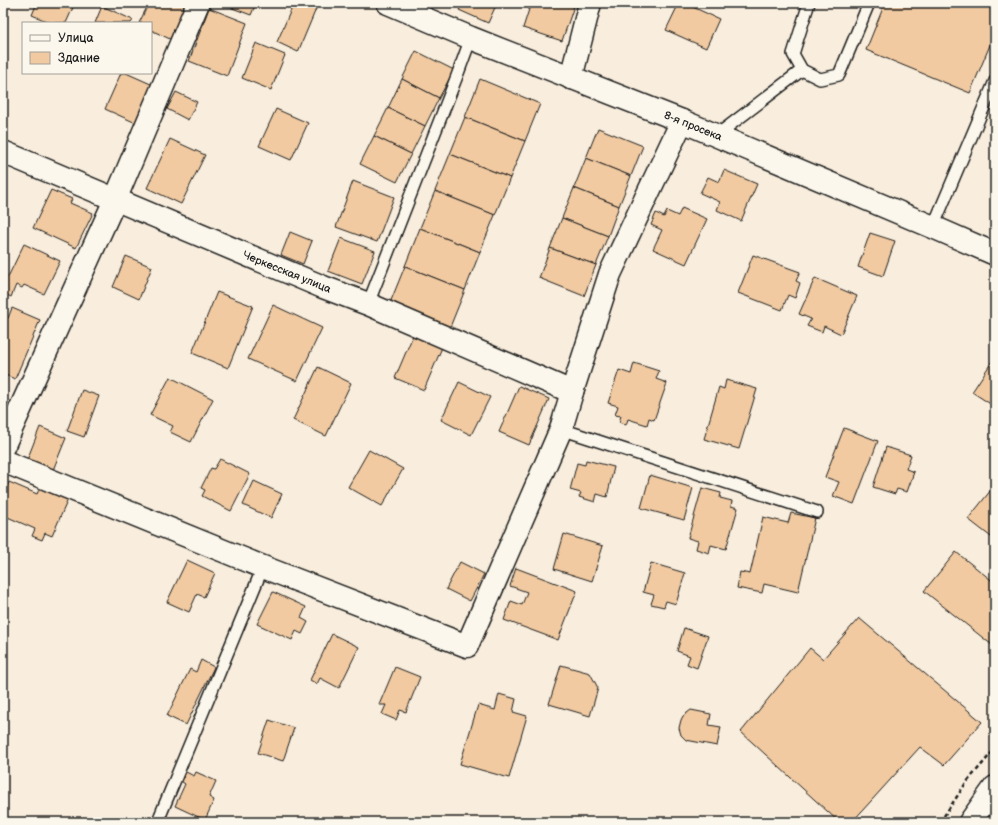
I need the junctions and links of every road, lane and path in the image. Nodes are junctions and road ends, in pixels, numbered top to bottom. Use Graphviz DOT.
graph roads {
  1 [pos="198,3"];
  2 [pos="388,3"];
  3 [pos="590,3"];
  4 [pos="809,3"];
  5 [pos="869,3"];
  6 [pos="470,38"];
  7 [pos="802,70"];
  8 [pos="571,78"];
  9 [pos="995,81"];
  10 [pos="682,121"];
  11 [pos="717,135"];
  12 [pos="3,152"];
  13 [pos="115,200"];
  14 [pos="933,227"];
  15 [pos="995,254"];
  16 [pos="368,304"];
  17 [pos="572,392"];
  18 [pos="561,429"];
  19 [pos="3,447"];
  20 [pos="3,461"];
  21 [pos="818,512"];
  22 [pos="263,567"];
  23 [pos="995,749"];
  24 [pos="995,787"];
  25 [pos="160,816"];
  26 [pos="940,822"];
  27 [pos="970,822"];
  1 -- 13 [label="street"];
  2 -- 6 [label="street, 8-я просека"];
  3 -- 8 [label="street"];
  4 -- 7 [label="lane"];
  5 -- 7 [label="lane"];
  6 -- 8 [label="street, 8-я просека"];
  6 -- 16 [label="lane"];
  7 -- 11 [label="lane"];
  8 -- 10 [label="street, 8-я просека"];
  9 -- 14 [label="lane"];
  10 -- 11 [label="street, 8-я просека"];
  10 -- 17 [label="street"];
  11 -- 14 [label="street, 8-я просека"];
  12 -- 13 [label="street, Черкесская улица"];
  13 -- 16 [label="street, Черкесская улица"];
  13 -- 19 [label="street"];
  14 -- 15 [label="street, 8-я просека"];
  16 -- 17 [label="street, Черкесская улица"];
  17 -- 18 [label="street"];
  18 -- 21 [label="lane"];
  18 -- 22 [label="street"];
  20 -- 22 [label="street"];
  22 -- 25 [label="lane"];
  23 -- 26 [label="path"];
  24 -- 27 [label="street"];
}
